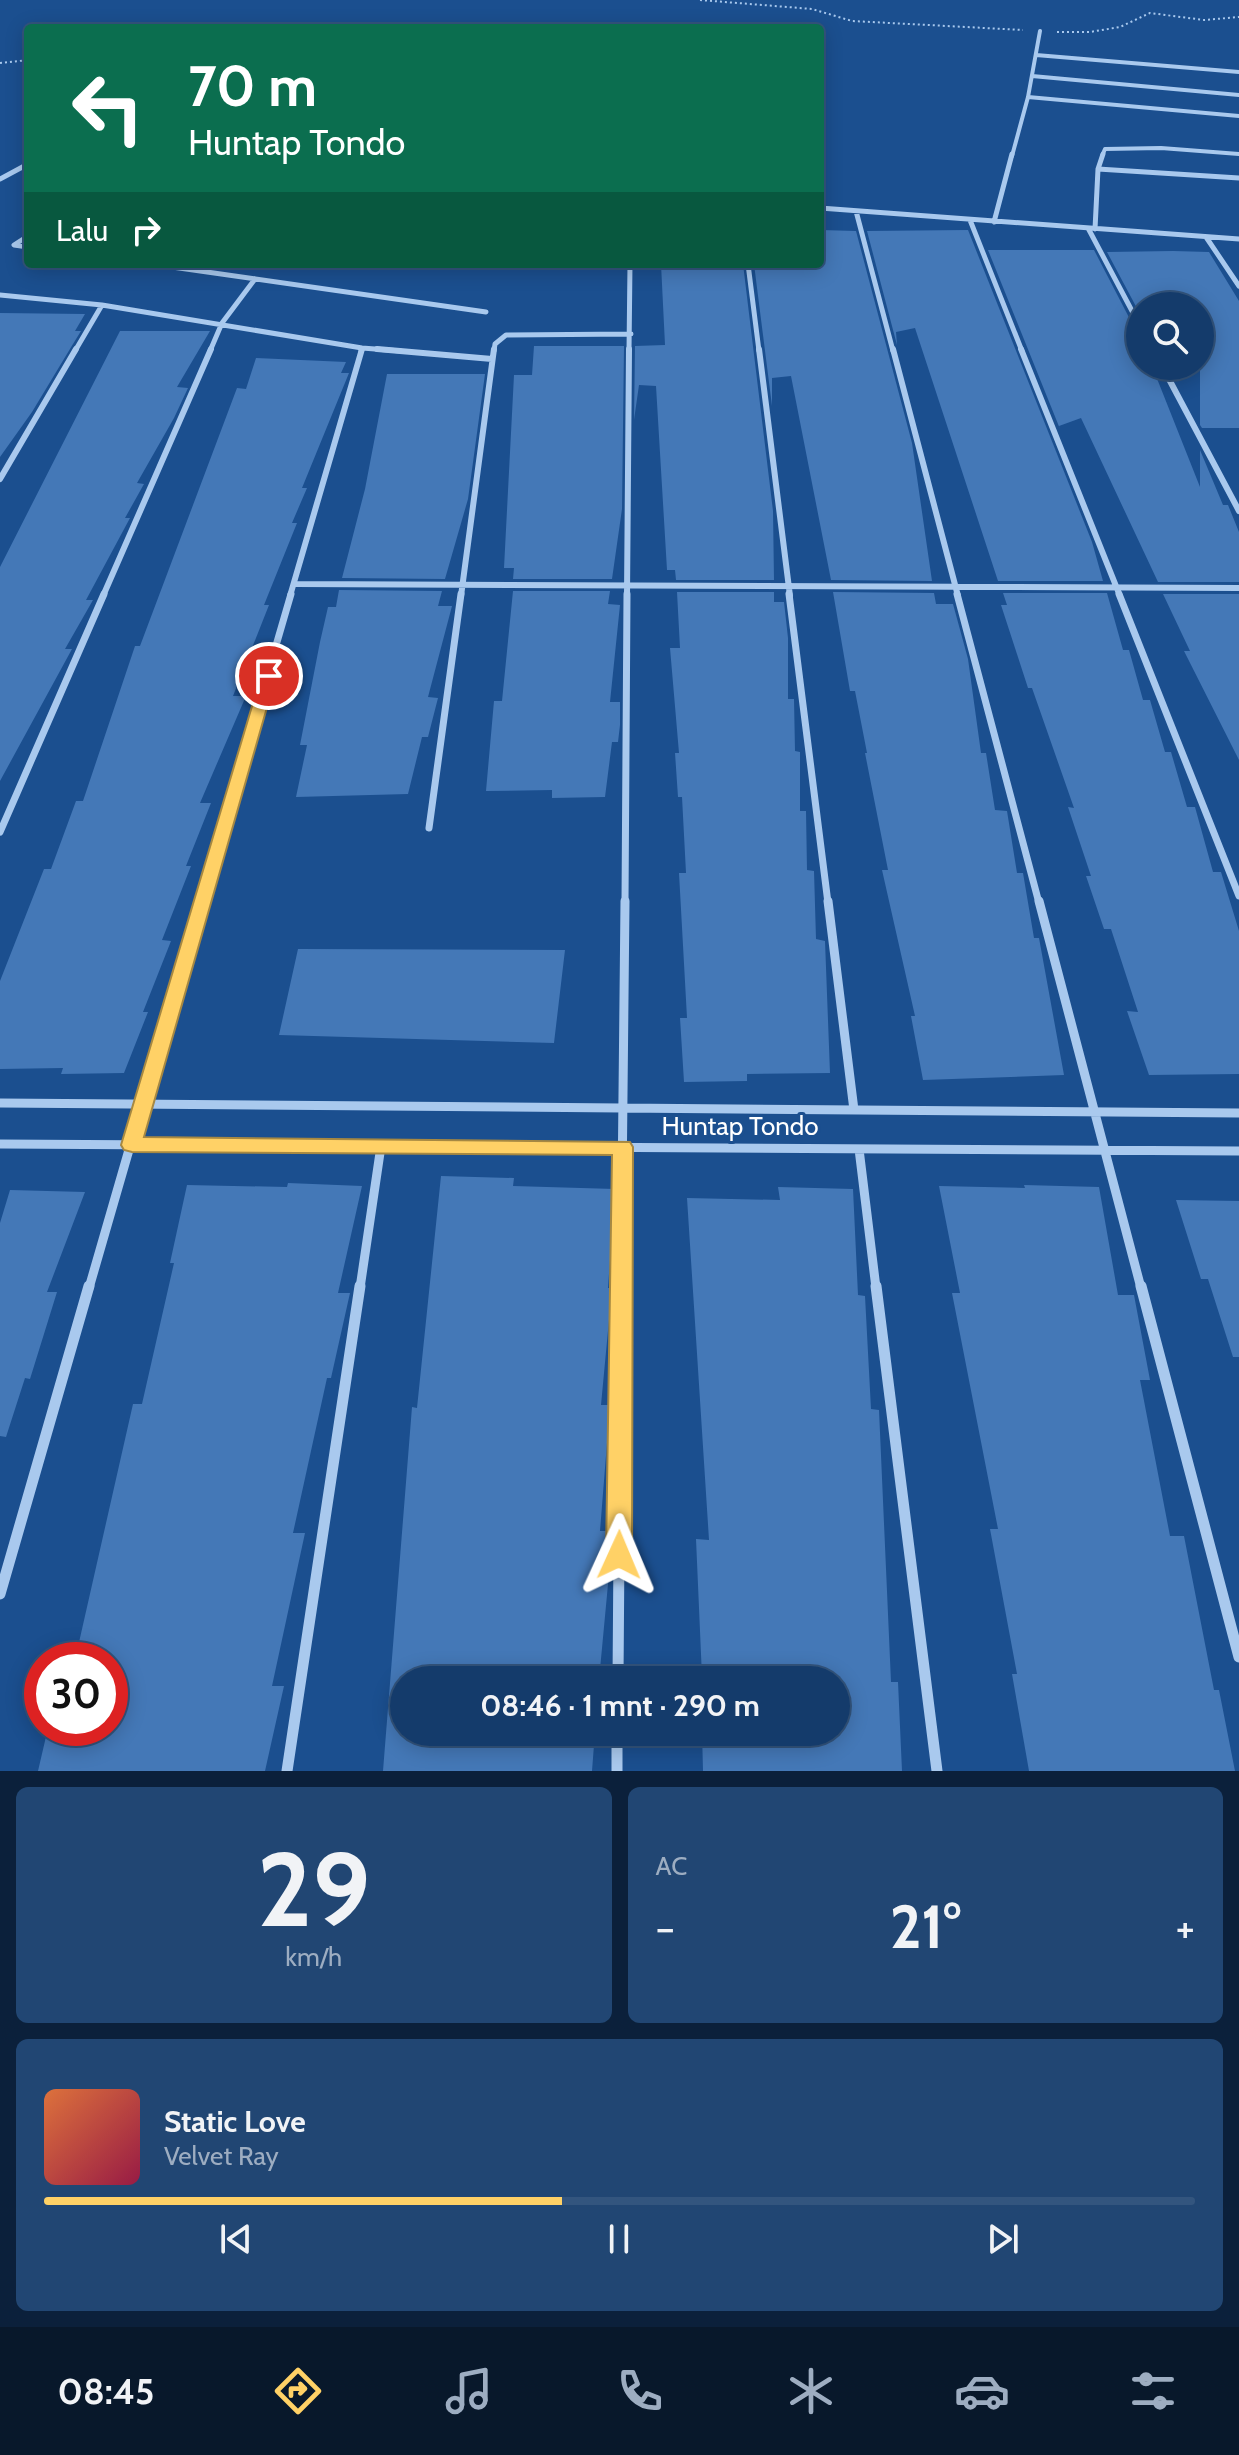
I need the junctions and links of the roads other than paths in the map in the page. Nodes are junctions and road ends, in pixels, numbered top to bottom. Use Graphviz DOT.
graph roads {
  1 [pos="1040,31"];
  2 [pos="1036,55"];
  3 [pos="1239,72"];
  4 [pos="1032,76"];
  5 [pos="1239,95"];
  6 [pos="1028,97"];
  7 [pos="1239,116"];
  8 [pos="1239,154"];
  9 [pos="24,166"];
  10 [pos="1098,169"];
  11 [pos="1239,178"];
  12 [pos="0,179"];
  13 [pos="824,208"];
  14 [pos="856,211"];
  15 [pos="970,220"];
  16 [pos="994,222"];
  17 [pos="1088,228"];
  18 [pos="1095,229"];
  19 [pos="1206,237"];
  20 [pos="24,239"];
  21 [pos="1239,239"];
  22 [pos="24,246"];
  23 [pos="179,268"];
  24 [pos="630,268"];
  25 [pos="748,268"];
  26 [pos="255,279"];
  27 [pos="1239,286"];
  28 [pos="0,295"];
  29 [pos="1126,300"];
  30 [pos="102,305"];
  31 [pos="486,312"];
  32 [pos="222,323"];
  33 [pos="631,334"];
  34 [pos="362,348"];
  35 [pos="492,359"];
  36 [pos="1169,380"];
  37 [pos="0,479"];
  38 [pos="1239,511"];
  39 [pos="296,584"];
  40 [pos="463,585"];
  41 [pos="628,585"];
  42 [pos="788,586"];
  43 [pos="955,586"];
  44 [pos="1116,587"];
  45 [pos="1239,588"];
  46 [pos="429,828"];
  47 [pos="0,832"];
  48 [pos="1239,896"];
  49 [pos="0,1103"];
  50 [pos="143,1104"];
  51 [pos="623,1108"];
  52 [pos="854,1110"];
  53 [pos="1095,1112"];
  54 [pos="1239,1113"];
  55 [pos="0,1144"];
  56 [pos="132,1145"];
  57 [pos="381,1146"];
  58 [pos="623,1147"];
  59 [pos="859,1149"];
  60 [pos="1105,1150"];
  61 [pos="1239,1151"];
  62 [pos="0,1594"];
  63 [pos="1239,1657"];
  64 [pos="618,1666"];
  65 [pos="617,1746"];
  66 [pos="287,1771"];
  67 [pos="617,1771"];
  68 [pos="937,1771"];
  1 -- 2 [label="street"];
  2 -- 3 [label="street"];
  2 -- 4 [label="street"];
  4 -- 5 [label="street"];
  4 -- 6 [label="street"];
  6 -- 7 [label="street"];
  6 -- 16 [label="street"];
  8 -- 10 [label="street"];
  9 -- 12 [label="street"];
  10 -- 11 [label="street"];
  10 -- 18 [label="street"];
  13 -- 14 [label="street"];
  14 -- 15 [label="street"];
  14 -- 43 [label="street"];
  15 -- 16 [label="street"];
  15 -- 44 [label="street"];
  16 -- 17 [label="street"];
  17 -- 18 [label="street"];
  17 -- 29 [label="street"];
  18 -- 19 [label="street"];
  19 -- 21 [label="street"];
  19 -- 27 [label="street"];
  20 -- 22 [label="street"];
  23 -- 26 [label="street"];
  24 -- 33 [label="street"];
  25 -- 42 [label="street"];
  26 -- 31 [label="street"];
  26 -- 32 [label="street"];
  28 -- 30 [label="street"];
  30 -- 32 [label="street"];
  30 -- 37 [label="street"];
  32 -- 34 [label="street"];
  32 -- 47 [label="street"];
  33 -- 35 [label="street"];
  33 -- 41 [label="street"];
  34 -- 35 [label="street"];
  34 -- 39 [label="street"];
  35 -- 40 [label="street"];
  36 -- 38 [label="street"];
  39 -- 40 [label="street"];
  39 -- 50 [label="street"];
  40 -- 41 [label="street"];
  40 -- 46 [label="street"];
  41 -- 42 [label="street"];
  41 -- 51 [label="street"];
  42 -- 43 [label="street"];
  42 -- 52 [label="street"];
  43 -- 44 [label="street"];
  43 -- 53 [label="street"];
  44 -- 45 [label="street"];
  44 -- 48 [label="street"];
  49 -- 50 [label="street"];
  50 -- 51 [label="street"];
  50 -- 56 [label="street"];
  51 -- 52 [label="street"];
  51 -- 58 [label="street"];
  52 -- 53 [label="street"];
  53 -- 54 [label="street"];
  53 -- 60 [label="street"];
  55 -- 56 [label="street, Huntap Tondo"];
  56 -- 57 [label="street, Huntap Tondo"];
  56 -- 62 [label="street"];
  57 -- 58 [label="street, Huntap Tondo"];
  57 -- 66 [label="street"];
  58 -- 59 [label="street, Huntap Tondo"];
  58 -- 64 [label="street"];
  59 -- 60 [label="street, Huntap Tondo"];
  59 -- 68 [label="street"];
  60 -- 61 [label="street, Huntap Tondo"];
  60 -- 63 [label="street"];
  65 -- 67 [label="street"];
}
